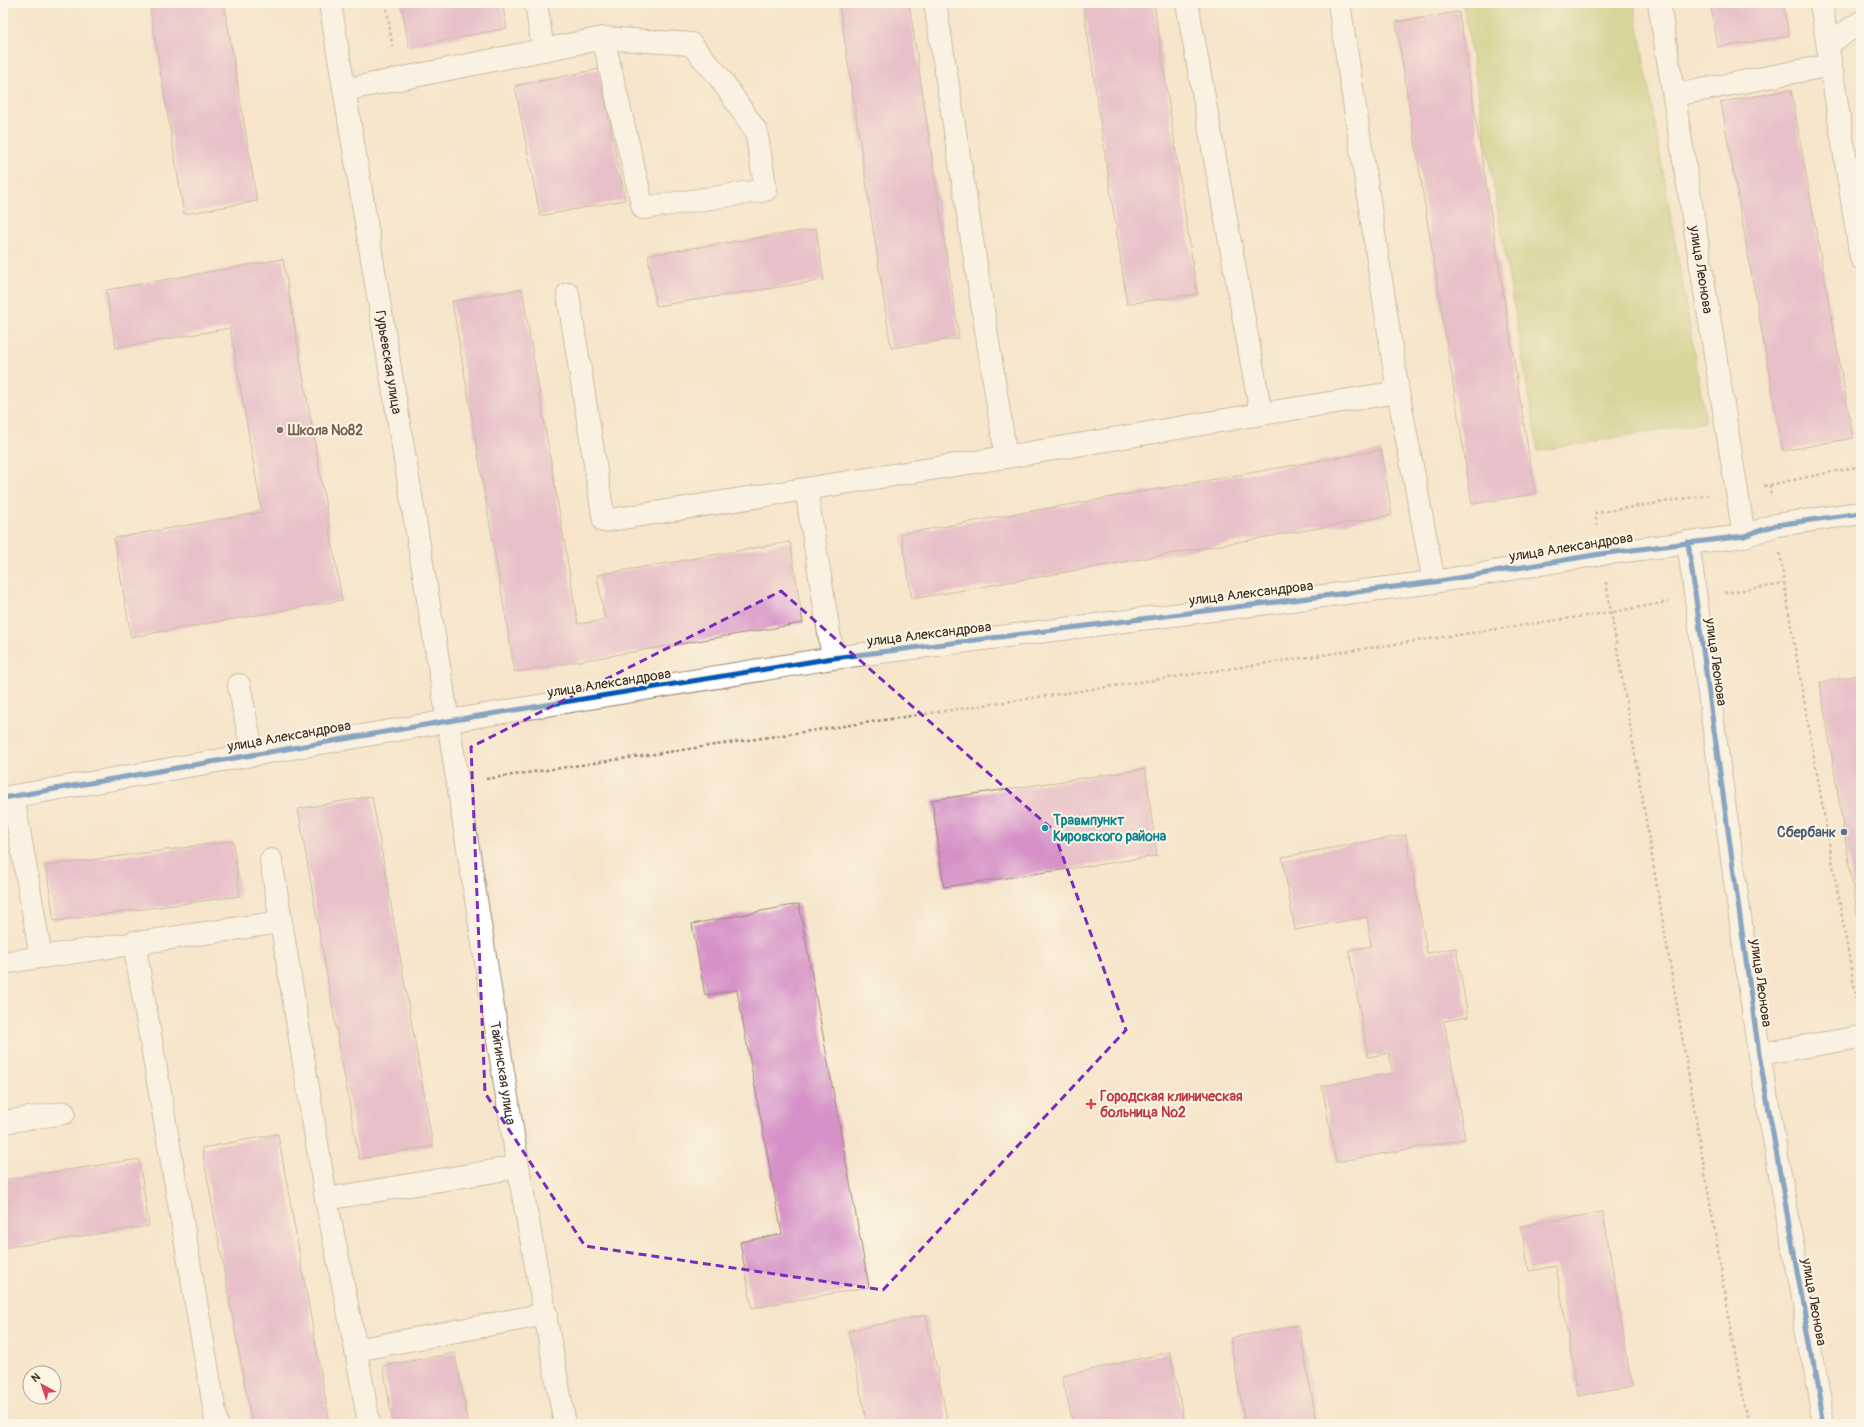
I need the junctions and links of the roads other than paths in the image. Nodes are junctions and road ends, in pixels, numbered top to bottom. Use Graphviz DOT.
graph roads {
  1 [pos="330,3"];
  2 [pos="536,3"];
  3 [pos="935,3"];
  4 [pos="1187,3"];
  5 [pos="1339,3"];
  6 [pos="1660,3"];
  7 [pos="1821,3"];
  8 [pos="1861,22"];
  9 [pos="603,38"];
  10 [pos="1828,44"];
  11 [pos="542,50"];
  12 [pos="1831,65"];
  13 [pos="344,90"];
  14 [pos="1674,96"];
  15 [pos="1861,258"];
  16 [pos="568,294"];
  17 [pos="1398,392"];
  18 [pos="1261,414"];
  19 [pos="1006,457"];
  20 [pos="806,489"];
  21 [pos="1861,513"];
  22 [pos="1744,536"];
  23 [pos="1688,542"];
  24 [pos="1434,582"];
  25 [pos="833,658"];
  26 [pos="239,685"];
  27 [pos="448,721"];
  28 [pos="253,755"];
  29 [pos="8,797"];
  30 [pos="271,860"];
  31 [pos="280,922"];
  32 [pos="134,942"];
  33 [pos="41,957"];
  34 [pos="3,963"];
  35 [pos="1861,1037"];
  36 [pos="1759,1054"];
  37 [pos="64,1113"];
  38 [pos="3,1122"];
  39 [pos="518,1167"];
  40 [pos="326,1199"];
  41 [pos="546,1314"];
  42 [pos="356,1350"];
  43 [pos="217,1424"];
  44 [pos="368,1424"];
  45 [pos="565,1424"];
  46 [pos="1824,1424"];
  1 -- 13 [label="street, Гурьевская улица"];
  2 -- 11 [label="street"];
  3 -- 19 [label="street"];
  4 -- 18 [label="street"];
  5 -- 17 [label="street"];
  6 -- 14 [label="street, улица Леонова"];
  7 -- 10 [label="street"];
  8 -- 10 [label="street"];
  9 -- 9 [label="street"];
  9 -- 11 [label="street"];
  10 -- 12 [label="street"];
  11 -- 13 [label="street"];
  12 -- 14 [label="street"];
  12 -- 15 [label="street"];
  13 -- 27 [label="street, Гурьевская улица"];
  14 -- 22 [label="street, улица Леонова"];
  16 -- 20 [label="street"];
  17 -- 18 [label="street"];
  17 -- 24 [label="street"];
  18 -- 19 [label="street"];
  19 -- 20 [label="street"];
  20 -- 25 [label="street"];
  21 -- 22 [label="street, улица Александрова"];
  22 -- 23 [label="street, улица Александрова"];
  23 -- 24 [label="street, улица Александрова"];
  23 -- 36 [label="street, улица Леонова"];
  24 -- 25 [label="street, улица Александрова"];
  25 -- 27 [label="street, улица Александрова"];
  26 -- 28 [label="street"];
  27 -- 28 [label="street, улица Александрова"];
  27 -- 39 [label="street, Тайгинская улица"];
  28 -- 29 [label="street, улица Александрова"];
  29 -- 33 [label="street"];
  30 -- 31 [label="street"];
  31 -- 32 [label="street"];
  31 -- 40 [label="street"];
  32 -- 33 [label="street"];
  32 -- 43 [label="street"];
  33 -- 34 [label="street"];
  35 -- 36 [label="street"];
  36 -- 46 [label="street, улица Леонова"];
  37 -- 38 [label="street"];
  39 -- 40 [label="street"];
  39 -- 41 [label="street, Тайгинская улица"];
  40 -- 42 [label="street"];
  41 -- 42 [label="street"];
  41 -- 45 [label="street, Тайгинская улица"];
  42 -- 44 [label="street"];
}
